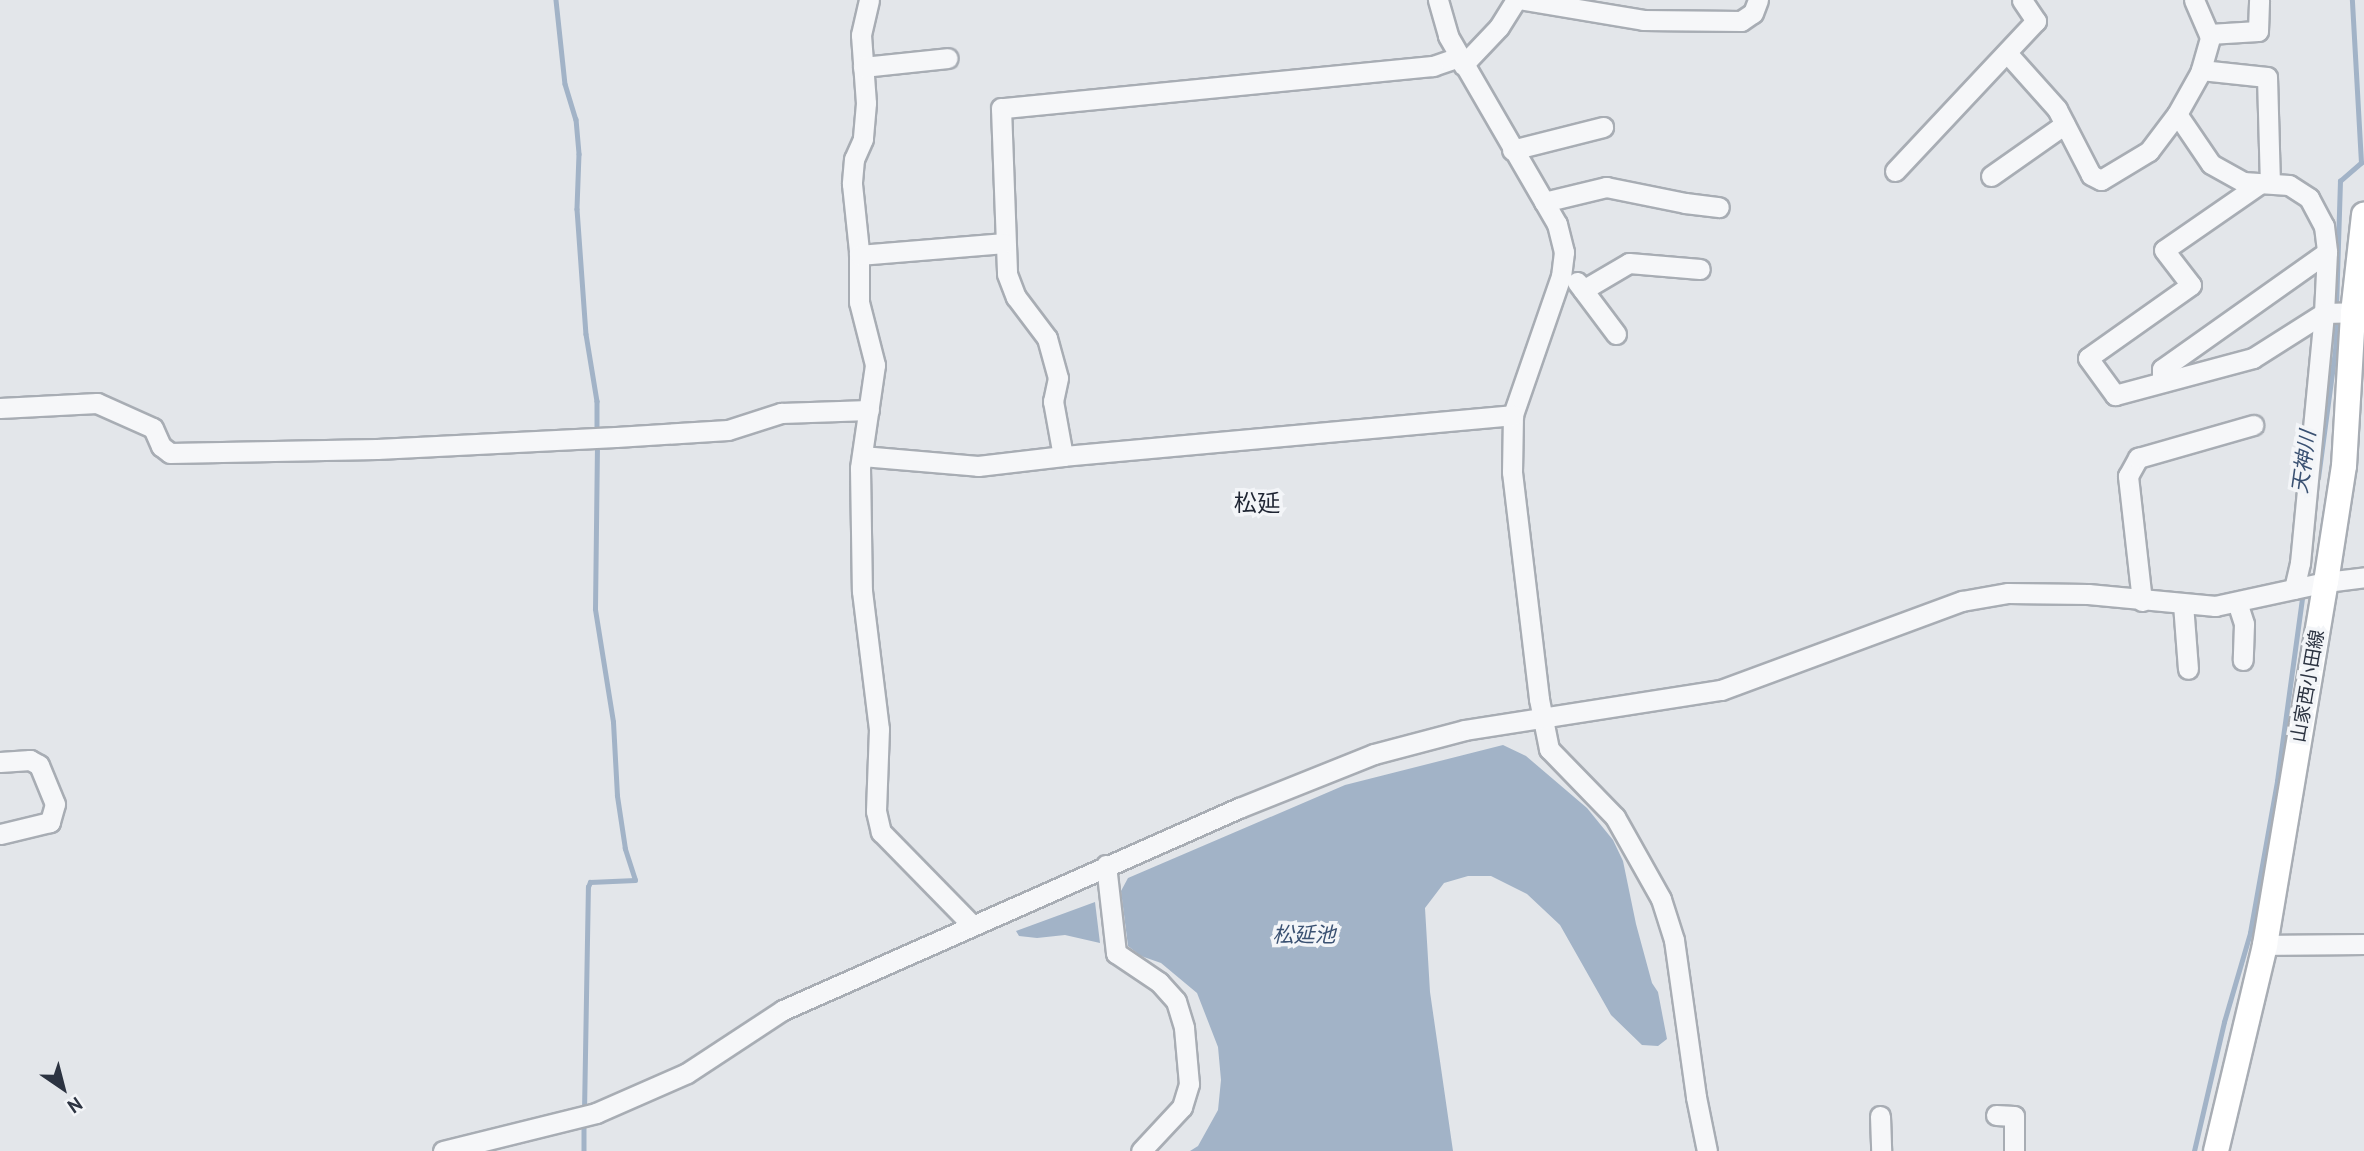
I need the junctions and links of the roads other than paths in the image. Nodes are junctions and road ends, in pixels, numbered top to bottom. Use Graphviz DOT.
graph roads {
  1 [pos="869,0"];
  2 [pos="1438,0"];
  3 [pos="1516,0"];
  4 [pos="1524,0"];
  5 [pos="1758,0"];
  6 [pos="2022,0"];
  7 [pos="2193,0"];
  8 [pos="2259,0"];
  9 [pos="2209,34"];
  10 [pos="2007,53"];
  11 [pos="948,58"];
  12 [pos="1461,61"];
  13 [pos="863,67"];
  14 [pos="2201,70"];
  15 [pos="2177,114"];
  16 [pos="2065,124"];
  17 [pos="1603,127"];
  18 [pos="1512,150"];
  19 [pos="1895,171"];
  20 [pos="1991,176"];
  21 [pos="2264,184"];
  22 [pos="1544,202"];
  23 [pos="1720,207"];
  24 [pos="2364,215"];
  25 [pos="1004,243"];
  26 [pos="2363,245"];
  27 [pos="2327,252"];
  28 [pos="859,255"];
  29 [pos="1562,266"];
  30 [pos="1700,269"];
  31 [pos="1583,290"];
  32 [pos="2324,313"];
  33 [pos="2358,313"];
  34 [pos="1616,334"];
  35 [pos="2162,382"];
  36 [pos="0,408"];
  37 [pos="869,410"];
  38 [pos="1513,415"];
  39 [pos="2253,425"];
  40 [pos="862,456"];
  41 [pos="1063,456"];
  42 [pos="2364,578"];
  43 [pos="2326,582"];
  44 [pos="2294,590"];
  45 [pos="2143,601"];
  46 [pos="2237,602"];
  47 [pos="2183,604"];
  48 [pos="2243,660"];
  49 [pos="2188,669"];
  50 [pos="1545,717"];
  51 [pos="0,762"];
  52 [pos="0,834"];
  53 [pos="1106,865"];
  54 [pos="972,925"];
  55 [pos="2364,944"];
  56 [pos="2265,945"];
  57 [pos="1996,1115"];
  58 [pos="1880,1116"];
  59 [pos="443,1151"];
  60 [pos="1140,1151"];
  61 [pos="1707,1151"];
  62 [pos="1881,1151"];
  63 [pos="2014,1151"];
  64 [pos="2216,1151"];
  1 -- 13 [label="street"];
  2 -- 12 [label="street"];
  3 -- 12 [label="street"];
  4 -- 5 [label="street"];
  6 -- 10 [label="street"];
  7 -- 9 [label="street"];
  8 -- 9 [label="street"];
  9 -- 14 [label="street"];
  10 -- 16 [label="street"];
  10 -- 19 [label="street"];
  11 -- 13 [label="street"];
  12 -- 18 [label="street"];
  12 -- 25 [label="street"];
  13 -- 28 [label="street"];
  14 -- 15 [label="street"];
  14 -- 21 [label="street"];
  15 -- 16 [label="street"];
  15 -- 21 [label="street"];
  16 -- 20 [label="street"];
  17 -- 18 [label="street"];
  18 -- 22 [label="street"];
  21 -- 27 [label="street"];
  21 -- 35 [label="street"];
  22 -- 23 [label="street"];
  22 -- 29 [label="street"];
  24 -- 26 [label="main road, 山家西小田線"];
  25 -- 28 [label="street"];
  25 -- 41 [label="street"];
  26 -- 33 [label="main road, 山家西小田線"];
  27 -- 32 [label="street"];
  27 -- 35 [label="street"];
  28 -- 37 [label="street"];
  29 -- 31 [label="street"];
  29 -- 38 [label="street"];
  30 -- 31 [label="street"];
  31 -- 34 [label="street"];
  32 -- 33 [label="street"];
  32 -- 35 [label="street"];
  32 -- 44 [label="street"];
  33 -- 43 [label="main road, 山家西小田線"];
  36 -- 37 [label="street"];
  37 -- 40 [label="street"];
  38 -- 41 [label="street"];
  38 -- 50 [label="street"];
  39 -- 45 [label="street"];
  40 -- 41 [label="street"];
  40 -- 54 [label="street"];
  42 -- 43 [label="street"];
  43 -- 44 [label="street"];
  43 -- 56 [label="main road, 山家西小田線"];
  44 -- 46 [label="street"];
  45 -- 47 [label="street"];
  45 -- 50 [label="street"];
  46 -- 47 [label="street"];
  46 -- 48 [label="street"];
  47 -- 49 [label="street"];
  50 -- 53 [label="street"];
  50 -- 61 [label="street"];
  51 -- 52 [label="street"];
  53 -- 54 [label="street"];
  53 -- 60 [label="street"];
  54 -- 59 [label="street"];
  55 -- 56 [label="street"];
  56 -- 64 [label="main road, 山家西小田線"];
  57 -- 63 [label="street"];
  58 -- 62 [label="street"];
}
